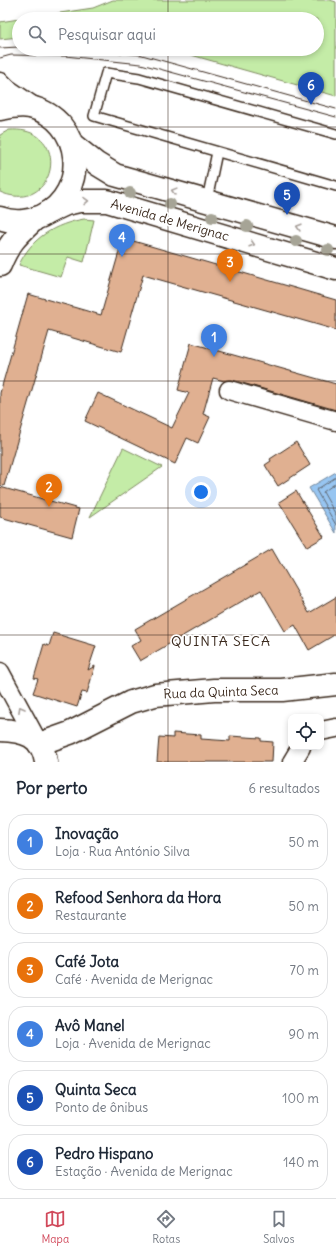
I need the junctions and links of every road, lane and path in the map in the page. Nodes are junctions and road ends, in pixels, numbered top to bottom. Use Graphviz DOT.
graph roads {
  1 [pos="0,84"];
  2 [pos="31,107"];
  3 [pos="0,109"];
  4 [pos="336,134"];
  5 [pos="72,144"];
  6 [pos="217,152"];
  7 [pos="336,186"];
  8 [pos="207,200"];
  9 [pos="43,215"];
  10 [pos="0,218"];
  11 [pos="336,238"];
  12 [pos="0,265"];
  13 [pos="336,269"];
  14 [pos="229,390"];
  15 [pos="336,421"];
  16 [pos="0,672"];
  17 [pos="336,684"];
  18 [pos="336,728"];
  19 [pos="0,730"];
  20 [pos="324,730"];
  21 [pos="299,750"];
  22 [pos="42,753"];
  23 [pos="292,762"];
  1 -- 2 [label="main road"];
  2 -- 3 [label="main road"];
  2 -- 5 [label="main road"];
  4 -- 6 [label="lane"];
  8 -- 5 [label="main road, one-way"];
  5 -- 9 [label="main road"];
  6 -- 7 [label="lane"];
  6 -- 8 [label="lane"];
  11 -- 8 [label="main road, one-way"];
  9 -- 10 [label="main road"];
  9 -- 12 [label="main road"];
  9 -- 13 [label="main road, Avenida de Merignac, one-way"];
  14 -- 15 [label="street"];
  22 -- 16 [label="street, one-way"];
  17 -- 22 [label="main road, Rua da Quinta Seca"];
  18 -- 20 [label="street"];
  19 -- 22 [label="main road"];
  21 -- 23 [label="street"];
}
